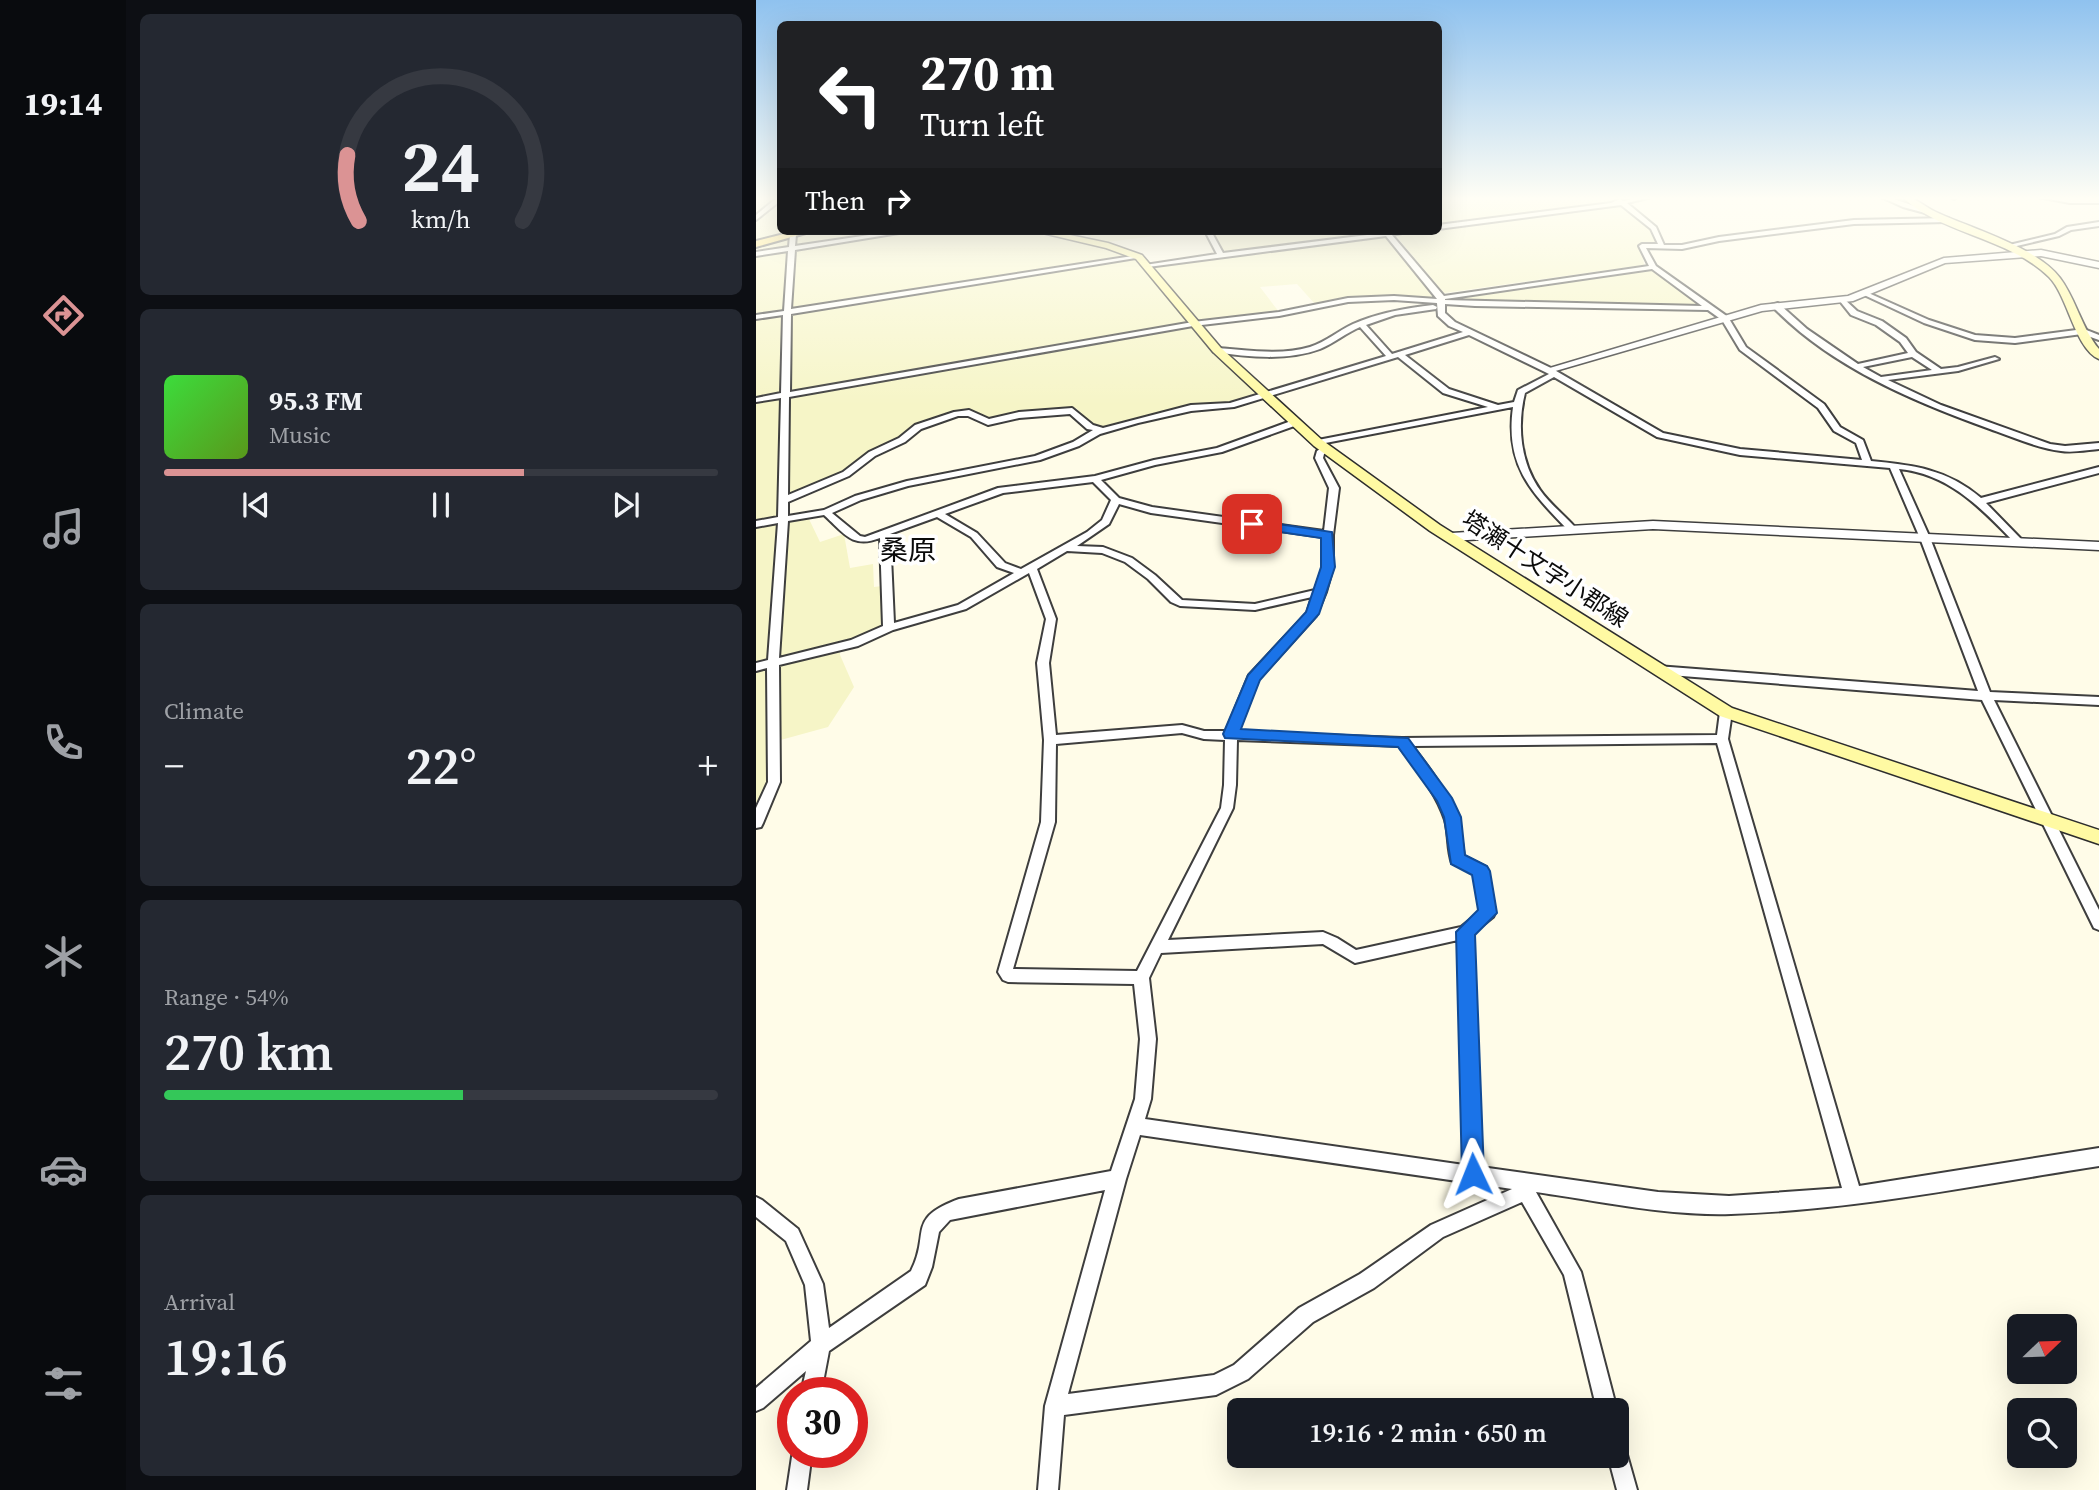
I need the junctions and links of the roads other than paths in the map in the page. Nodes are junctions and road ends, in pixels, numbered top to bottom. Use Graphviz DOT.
graph roads {
  1 [pos="789,267"];
  2 [pos="1078,267"];
  3 [pos="1149,267"];
  4 [pos="1413,267"];
  5 [pos="1653,267"];
  6 [pos="1930,267"];
  7 [pos="2041,267"];
  8 [pos="1864,293"];
  9 [pos="1843,300"];
  10 [pos="1441,302"];
  11 [pos="1775,305"];
  12 [pos="1710,309"];
  13 [pos="787,312"];
  14 [pos="756,317"];
  15 [pos="1725,319"];
  16 [pos="1193,324"];
  17 [pos="1361,324"];
  18 [pos="1468,332"];
  19 [pos="2085,332"];
  20 [pos="2099,338"];
  21 [pos="1217,350"];
  22 [pos="1913,354"];
  23 [pos="1395,356"];
  24 [pos="2099,356"];
  25 [pos="1995,359"];
  26 [pos="1858,366"];
  27 [pos="1939,371"];
  28 [pos="1551,372"];
  29 [pos="1881,379"];
  30 [pos="785,395"];
  31 [pos="1265,396"];
  32 [pos="756,400"];
  33 [pos="1517,404"];
  34 [pos="1499,408"];
  35 [pos="1294,422"];
  36 [pos="1103,430"];
  37 [pos="1322,446"];
  38 [pos="2099,446"];
  39 [pos="1867,463"];
  40 [pos="1894,466"];
  41 [pos="2099,470"];
  42 [pos="1095,480"];
  43 [pos="1116,500"];
  44 [pos="1981,500"];
  45 [pos="782,501"];
  46 [pos="826,512"];
  47 [pos="938,513"];
  48 [pos="783,519"];
  49 [pos="756,524"];
  50 [pos="1571,528"];
  51 [pos="885,534"];
  52 [pos="1328,535"];
  53 [pos="1451,537"];
  54 [pos="1925,538"];
  55 [pos="2019,542"];
  56 [pos="2099,546"];
  57 [pos="1067,550"];
  58 [pos="1027,571"];
  59 [pos="1321,592"];
  60 [pos="889,628"];
  61 [pos="773,664"];
  62 [pos="756,667"];
  63 [pos="1657,670"];
  64 [pos="1986,696"];
  65 [pos="2099,701"];
  66 [pos="1726,712"];
  67 [pos="1231,734"];
  68 [pos="1722,739"];
  69 [pos="1050,740"];
  70 [pos="1402,742"];
  71 [pos="2046,820"];
  72 [pos="756,823"];
  73 [pos="2099,837"];
  74 [pos="2099,924"];
  75 [pos="1465,932"];
  76 [pos="1156,947"];
  77 [pos="1141,978"];
  78 [pos="1136,1126"];
  79 [pos="2099,1157"];
  80 [pos="1473,1174"];
  81 [pos="1117,1179"];
  82 [pos="1523,1186"];
  83 [pos="1853,1196"];
  84 [pos="756,1206"];
  85 [pos="821,1345"];
  86 [pos="814,1377"];
  87 [pos="1604,1398"];
  88 [pos="756,1401"];
  89 [pos="1055,1406"];
  90 [pos="800,1468"];
  91 [pos="1621,1468"];
  92 [pos="797,1490"];
  93 [pos="1048,1490"];
  94 [pos="1627,1490"];
  1 -- 13 [label="street"];
  2 -- 13 [label="street"];
  3 -- 16 [label="main road, 塔瀬十文字小郡線"];
  4 -- 10 [label="street"];
  5 -- 10 [label="street"];
  5 -- 12 [label="street"];
  6 -- 8 [label="street"];
  7 -- 19 [label="main road"];
  8 -- 9 [label="street"];
  8 -- 19 [label="street"];
  9 -- 11 [label="street"];
  9 -- 22 [label="street"];
  10 -- 12 [label="street"];
  10 -- 16 [label="street"];
  10 -- 17 [label="street"];
  10 -- 18 [label="street"];
  11 -- 15 [label="street"];
  11 -- 26 [label="street"];
  12 -- 15 [label="street"];
  13 -- 14 [label="street"];
  13 -- 30 [label="street"];
  15 -- 28 [label="street"];
  15 -- 39 [label="street"];
  16 -- 21 [label="main road, 塔瀬十文字小郡線"];
  16 -- 30 [label="street"];
  17 -- 21 [label="street"];
  17 -- 23 [label="street"];
  18 -- 23 [label="street"];
  18 -- 28 [label="street"];
  19 -- 20 [label="street"];
  19 -- 24 [label="main road"];
  21 -- 31 [label="main road, 塔瀬十文字小郡線"];
  22 -- 26 [label="street"];
  22 -- 27 [label="street"];
  23 -- 31 [label="street"];
  23 -- 34 [label="street"];
  25 -- 27 [label="street"];
  26 -- 29 [label="street"];
  27 -- 29 [label="street"];
  28 -- 33 [label="street"];
  28 -- 39 [label="street"];
  29 -- 38 [label="street"];
  30 -- 32 [label="street"];
  30 -- 45 [label="street"];
  31 -- 35 [label="main road, 塔瀬十文字小郡線"];
  31 -- 36 [label="street"];
  33 -- 34 [label="street"];
  33 -- 50 [label="street"];
  34 -- 37 [label="street"];
  35 -- 37 [label="main road, 塔瀬十文字小郡線"];
  35 -- 42 [label="street"];
  36 -- 45 [label="street"];
  36 -- 46 [label="street"];
  37 -- 52 [label="street"];
  37 -- 53 [label="main road, 塔瀬十文字小郡線"];
  39 -- 40 [label="street"];
  40 -- 44 [label="street"];
  40 -- 54 [label="street"];
  41 -- 44 [label="street"];
  42 -- 43 [label="street"];
  42 -- 47 [label="street"];
  43 -- 52 [label="street"];
  43 -- 57 [label="street"];
  44 -- 55 [label="street"];
  45 -- 48 [label="street"];
  46 -- 48 [label="street"];
  46 -- 51 [label="street"];
  47 -- 51 [label="street"];
  47 -- 58 [label="street"];
  48 -- 49 [label="street"];
  48 -- 61 [label="street"];
  50 -- 53 [label="street"];
  50 -- 54 [label="street"];
  51 -- 60 [label="street"];
  52 -- 59 [label="street"];
  53 -- 63 [label="main road, 塔瀬十文字小郡線"];
  54 -- 55 [label="street"];
  54 -- 64 [label="street"];
  55 -- 56 [label="street"];
  57 -- 58 [label="street"];
  57 -- 59 [label="street"];
  58 -- 60 [label="street"];
  58 -- 69 [label="street"];
  59 -- 67 [label="street"];
  60 -- 61 [label="street"];
  61 -- 62 [label="street"];
  61 -- 72 [label="street"];
  63 -- 64 [label="street"];
  63 -- 66 [label="main road, 塔瀬十文字小郡線"];
  64 -- 65 [label="street"];
  64 -- 71 [label="street"];
  66 -- 68 [label="street"];
  66 -- 71 [label="main road, 塔瀬十文字小郡線"];
  67 -- 69 [label="street"];
  67 -- 70 [label="street"];
  67 -- 76 [label="street"];
  68 -- 70 [label="street"];
  68 -- 83 [label="street"];
  69 -- 77 [label="street"];
  70 -- 75 [label="street"];
  71 -- 73 [label="main road, 塔瀬十文字小郡線"];
  71 -- 74 [label="street"];
  75 -- 76 [label="street"];
  75 -- 80 [label="street"];
  76 -- 77 [label="street"];
  77 -- 78 [label="street"];
  78 -- 80 [label="street"];
  78 -- 81 [label="street"];
  79 -- 83 [label="street"];
  80 -- 82 [label="street"];
  81 -- 85 [label="street"];
  81 -- 89 [label="street"];
  82 -- 83 [label="street"];
  82 -- 87 [label="street"];
  82 -- 89 [label="street"];
  84 -- 85 [label="street"];
  85 -- 86 [label="street"];
  85 -- 88 [label="street"];
  89 -- 93 [label="street"];
  90 -- 92 [label="street"];
  91 -- 94 [label="street"];
}
